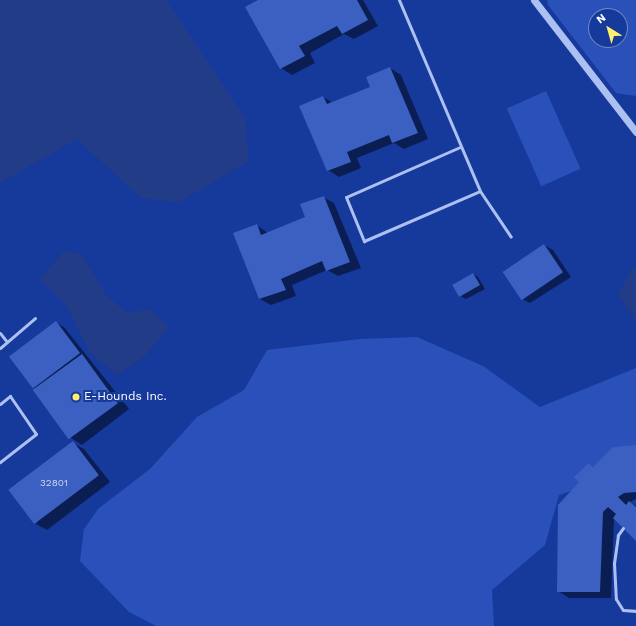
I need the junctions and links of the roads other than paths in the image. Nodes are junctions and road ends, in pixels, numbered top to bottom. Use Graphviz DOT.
graph roads {
  1 [pos="399,0"];
  2 [pos="534,0"];
  3 [pos="636,132"];
  4 [pos="460,147"];
  5 [pos="480,190"];
  6 [pos="511,237"];
  7 [pos="35,318"];
  8 [pos="0,333"];
  9 [pos="7,342"];
  10 [pos="0,348"];
  11 [pos="0,404"];
  12 [pos="0,462"];
  13 [pos="623,528"];
  14 [pos="636,611"];
  1 -- 4 [label="lane"];
  2 -- 3 [label="street"];
  4 -- 5 [label="lane"];
  4 -- 5 [label="lane"];
  5 -- 6 [label="lane"];
  7 -- 9 [label="lane"];
  8 -- 9 [label="lane"];
  9 -- 10 [label="lane"];
  11 -- 12 [label="lane"];
  13 -- 14 [label="lane"];
}
